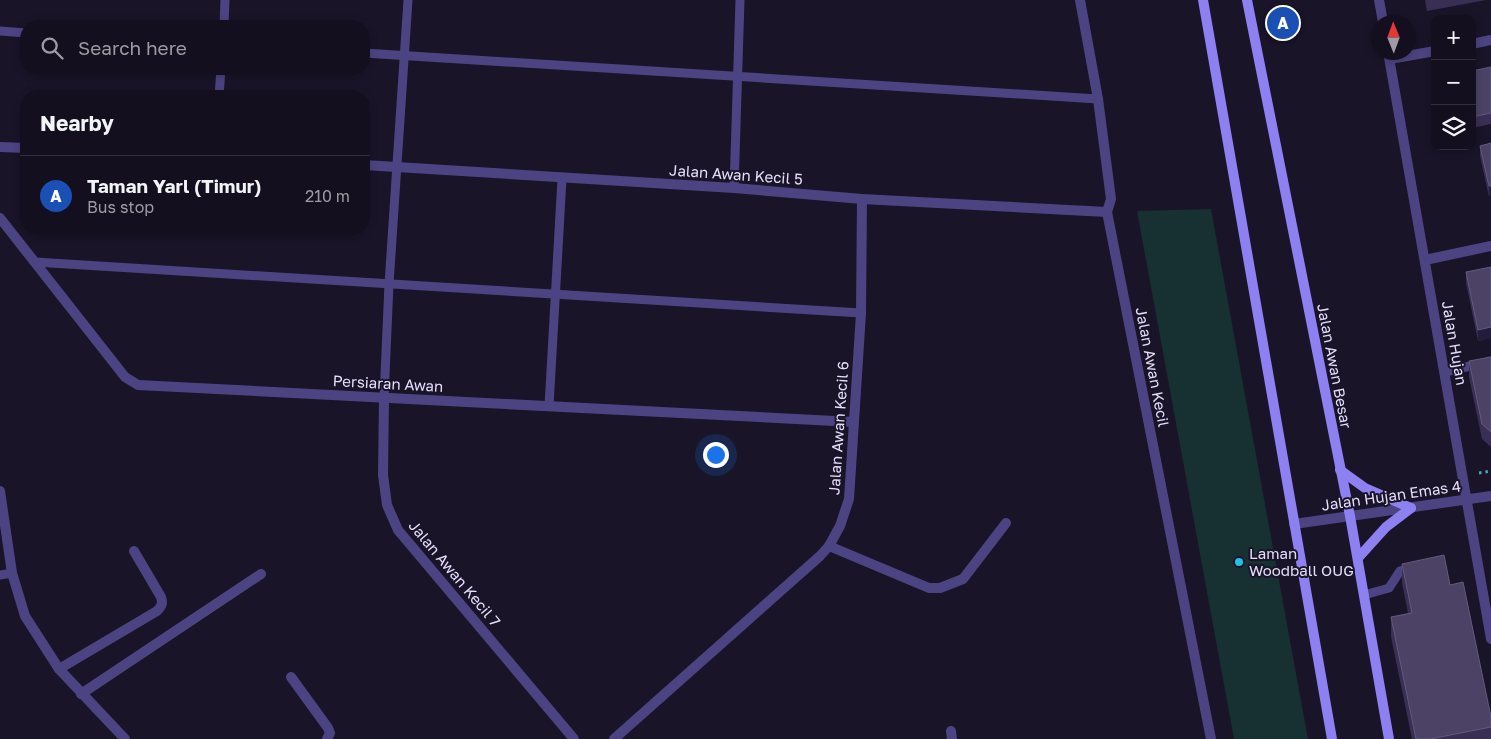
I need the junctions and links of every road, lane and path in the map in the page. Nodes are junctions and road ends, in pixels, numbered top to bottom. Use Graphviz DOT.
graph roads {
  1 [pos="226,0"];
  2 [pos="408,0"];
  3 [pos="740,0"];
  4 [pos="1080,0"];
  5 [pos="1203,0"];
  6 [pos="1247,0"];
  7 [pos="1379,0"];
  8 [pos="1382,15"];
  9 [pos="224,20"];
  10 [pos="0,31"];
  11 [pos="20,32"];
  12 [pos="1491,40"];
  13 [pos="1476,43"];
  14 [pos="1431,51"];
  15 [pos="370,53"];
  16 [pos="1416,53"];
  17 [pos="404,56"];
  18 [pos="1390,60"];
  19 [pos="221,75"];
  20 [pos="737,77"];
  21 [pos="219,90"];
  22 [pos="1098,99"];
  23 [pos="0,147"];
  24 [pos="20,148"];
  25 [pos="370,165"];
  26 [pos="397,167"];
  27 [pos="562,178"];
  28 [pos="734,188"];
  29 [pos="862,199"];
  30 [pos="1107,212"];
  31 [pos="0,218"];
  32 [pos="1491,246"];
  33 [pos="1425,260"];
  34 [pos="35,262"];
  35 [pos="389,284"];
  36 [pos="555,294"];
  37 [pos="861,313"];
  38 [pos="1491,361"];
  39 [pos="1445,372"];
  40 [pos="384,398"];
  41 [pos="549,406"];
  42 [pos="854,422"];
  43 [pos="1340,470"];
  44 [pos="0,491"];
  45 [pos="1491,496"];
  46 [pos="1468,500"];
  47 [pos="1411,508"];
  48 [pos="1350,516"];
  49 [pos="1006,523"];
  50 [pos="1294,524"];
  51 [pos="829,546"];
  52 [pos="134,551"];
  53 [pos="1358,558"];
  54 [pos="1422,566"];
  55 [pos="12,574"];
  56 [pos="261,574"];
  57 [pos="0,576"];
  58 [pos="1364,595"];
  59 [pos="1488,606"];
  60 [pos="1491,639"];
  61 [pos="59,669"];
  62 [pos="291,677"];
  63 [pos="81,694"];
  64 [pos="125,739"];
  65 [pos="328,739"];
  66 [pos="574,739"];
  67 [pos="614,739"];
  68 [pos="1211,739"];
  69 [pos="1332,739"];
  70 [pos="1389,739"];
  1 -- 9 [label="lane"];
  2 -- 17 [label="lane"];
  3 -- 20 [label="lane"];
  4 -- 22 [label="street, Jalan Awan Kecil"];
  5 -- 50 [label="main road"];
  6 -- 43 [label="main road, Jalan Awan Besar"];
  7 -- 8 [label="street"];
  10 -- 11 [label="lane"];
  12 -- 13 [label="street"];
  14 -- 16 [label="street"];
  15 -- 17 [label="lane"];
  17 -- 20 [label="lane"];
  17 -- 26 [label="lane"];
  18 -- 33 [label="street, Jalan Hujan"];
  19 -- 21 [label="lane"];
  20 -- 22 [label="lane"];
  20 -- 28 [label="lane"];
  22 -- 30 [label="street, Jalan Awan Kecil"];
  23 -- 24 [label="street"];
  25 -- 26 [label="street, Jalan Awan Kecil 5"];
  26 -- 27 [label="street, Jalan Awan Kecil 5"];
  26 -- 35 [label="lane"];
  27 -- 28 [label="street, Jalan Awan Kecil 5"];
  27 -- 36 [label="lane"];
  28 -- 29 [label="street, Jalan Awan Kecil 5"];
  29 -- 30 [label="street, Jalan Awan Kecil 5"];
  29 -- 37 [label="street, Jalan Awan Kecil 6"];
  30 -- 68 [label="street, Jalan Awan Kecil"];
  31 -- 34 [label="street, Persiaran Awan"];
  32 -- 33 [label="street"];
  33 -- 39 [label="street, Jalan Hujan"];
  34 -- 35 [label="lane"];
  34 -- 40 [label="street, Persiaran Awan"];
  35 -- 36 [label="lane"];
  35 -- 40 [label="lane"];
  36 -- 37 [label="lane"];
  36 -- 41 [label="lane"];
  37 -- 42 [label="street, Jalan Awan Kecil 6"];
  38 -- 39 [label="lane"];
  39 -- 46 [label="street, Jalan Hujan"];
  40 -- 41 [label="street, Persiaran Awan"];
  40 -- 66 [label="street, Jalan Awan Kecil 7"];
  41 -- 42 [label="street, Persiaran Awan"];
  42 -- 51 [label="street, Jalan Awan Kecil 6"];
  43 -- 47 [label="main road"];
  43 -- 48 [label="main road, Jalan Awan Besar"];
  44 -- 55 [label="street"];
  45 -- 46 [label="street, Jalan Hujan Emas 4"];
  46 -- 47 [label="street, Jalan Hujan Emas 4"];
  46 -- 59 [label="street, Jalan Hujan"];
  47 -- 48 [label="street, Jalan Hujan Emas 4"];
  47 -- 53 [label="main road"];
  48 -- 50 [label="street, Jalan Hujan Emas 4"];
  48 -- 53 [label="main road, Jalan Awan Besar"];
  49 -- 51 [label="street"];
  50 -- 69 [label="main road"];
  51 -- 67 [label="street, Jalan Awan Kecil 6"];
  52 -- 61 [label="street"];
  53 -- 58 [label="main road, Jalan Awan Besar"];
  54 -- 58 [label="lane"];
  55 -- 57 [label="lane"];
  55 -- 61 [label="street"];
  56 -- 63 [label="street"];
  58 -- 70 [label="main road, Jalan Awan Besar"];
  59 -- 60 [label="street, Jalan Hujan"];
  61 -- 63 [label="street"];
  62 -- 65 [label="street"];
  63 -- 64 [label="street"];
}
